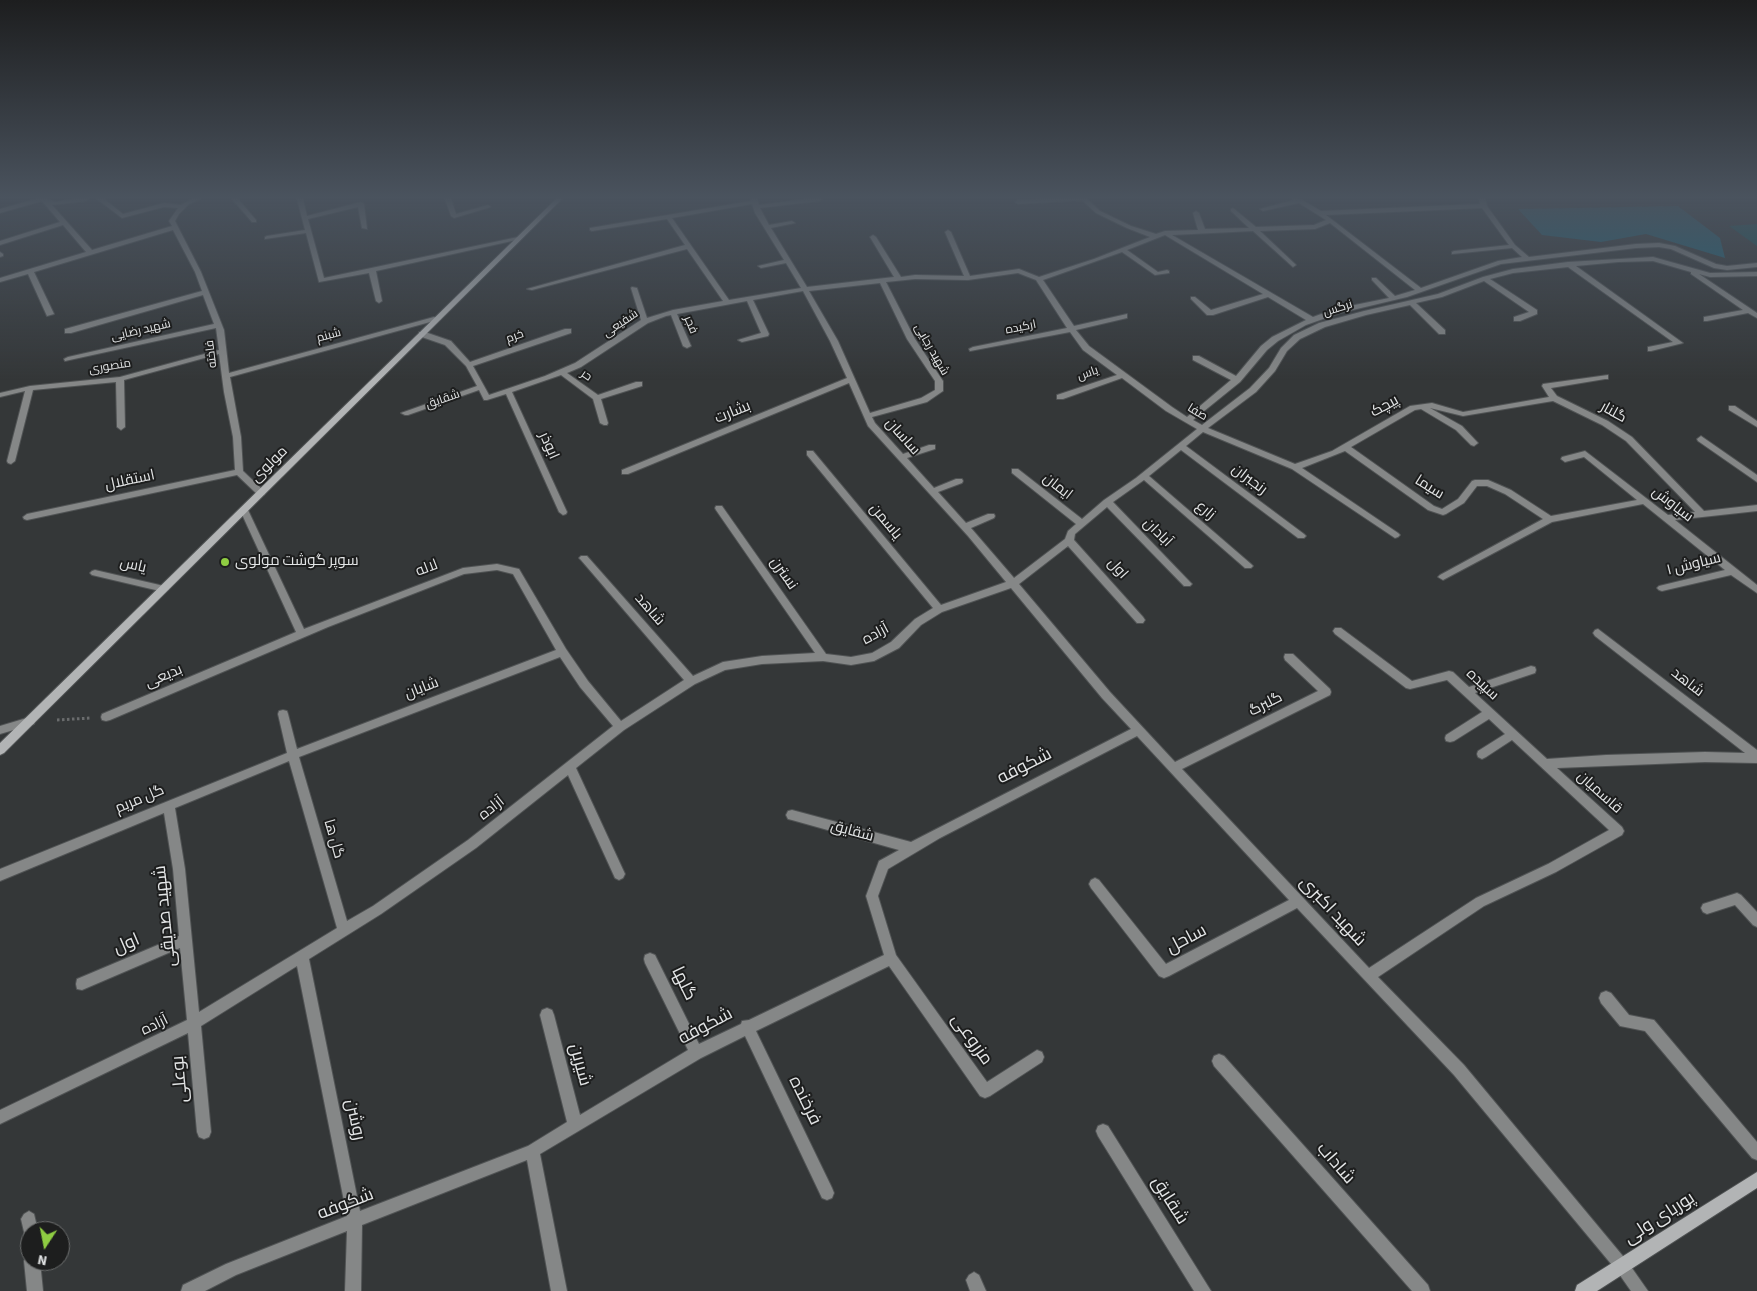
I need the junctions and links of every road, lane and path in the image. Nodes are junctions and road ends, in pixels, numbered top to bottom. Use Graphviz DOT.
graph roads {
  1 [pos="70,259"];
  2 [pos="190,259"];
  3 [pos="315,259"];
  4 [pos="419,259"];
  5 [pos="498,259"];
  6 [pos="640,259"];
  7 [pos="698,259"];
  8 [pos="888,259"];
  9 [pos="960,259"];
  10 [pos="1096,259"];
  11 [pos="1136,259"];
  12 [pos="1210,259"];
  13 [pos="1287,259"];
  14 [pos="1380,259"];
  15 [pos="1526,259"];
  16 [pos="1699,259"];
  17 [pos="788,261"];
  18 [pos="1568,264"];
  19 [pos="1293,265"];
  20 [pos="1757,265"];
  21 [pos="761,266"];
  22 [pos="1686,268"];
  23 [pos="372,270"];
  24 [pos="30,271"];
  25 [pos="1167,272"];
  26 [pos="1755,276"];
  27 [pos="899,278"];
  28 [pos="968,278"];
  29 [pos="1485,278"];
  30 [pos="1038,279"];
  31 [pos="1374,279"];
  32 [pos="0,280"];
  33 [pos="882,280"];
  34 [pos="634,288"];
  35 [pos="530,289"];
  36 [pos="805,289"];
  37 [pos="1420,291"];
  38 [pos="205,292"];
  39 [pos="1269,294"];
  40 [pos="1193,298"];
  41 [pos="1394,298"];
  42 [pos="749,299"];
  43 [pos="379,301"];
  44 [pos="727,302"];
  45 [pos="1412,303"];
  46 [pos="673,312"];
  47 [pos="50,314"];
  48 [pos="1754,314"];
  49 [pos="1124,316"];
  50 [pos="437,318"];
  51 [pos="1517,319"];
  52 [pos="1707,319"];
  53 [pos="1312,320"];
  54 [pos="645,321"];
  55 [pos="218,325"];
  56 [pos="1072,329"];
  57 [pos="68,331"];
  58 [pos="568,331"];
  59 [pos="1442,332"];
  60 [pos="422,334"];
  61 [pos="742,340"];
  62 [pos="687,346"];
  63 [pos="974,348"];
  64 [pos="1651,349"];
  65 [pos="222,351"];
  66 [pos="1196,358"];
  67 [pos="68,359"];
  68 [pos="469,365"];
  69 [pos="561,372"];
  70 [pos="1124,375"];
  71 [pos="226,376"];
  72 [pos="1605,377"];
  73 [pos="120,379"];
  74 [pos="851,380"];
  75 [pos="1237,380"];
  76 [pos="639,384"];
  77 [pos="481,387"];
  78 [pos="30,388"];
  79 [pos="508,390"];
  80 [pos="0,396"];
  81 [pos="1060,397"];
  82 [pos="487,398"];
  83 [pos="597,398"];
  84 [pos="1554,398"];
  85 [pos="1420,406"];
  86 [pos="1732,408"];
  87 [pos="405,413"];
  88 [pos="868,416"];
  89 [pos="1188,420"];
  90 [pos="604,423"];
  91 [pos="1757,425"];
  92 [pos="122,428"];
  93 [pos="1202,429"];
  94 [pos="1701,439"];
  95 [pos="1474,443"];
  96 [pos="1181,446"];
  97 [pos="1345,447"];
  98 [pos="932,448"];
  99 [pos="810,453"];
  100 [pos="902,457"];
  101 [pos="1565,459"];
  102 [pos="10,461"];
  103 [pos="1295,467"];
  104 [pos="1015,471"];
  105 [pos="239,472"];
  106 [pos="625,472"];
  107 [pos="1144,476"];
  108 [pos="1757,479"];
  109 [pos="959,481"];
  110 [pos="933,491"];
  111 [pos="261,493"];
  112 [pos="1645,500"];
  113 [pos="1107,502"];
  114 [pos="720,508"];
  115 [pos="1757,508"];
  116 [pos="244,510"];
  117 [pos="563,512"];
  118 [pos="1703,514"];
  119 [pos="991,516"];
  120 [pos="27,517"];
  121 [pos="1667,518"];
  122 [pos="1550,519"];
  123 [pos="1082,524"];
  124 [pos="965,527"];
  125 [pos="1395,535"];
  126 [pos="1301,536"];
  127 [pos="1069,541"];
  128 [pos="584,558"];
  129 [pos="1248,566"];
  130 [pos="1733,571"];
  131 [pos="95,573"];
  132 [pos="1443,576"];
  133 [pos="1014,583"];
  134 [pos="1187,584"];
  135 [pos="1662,588"];
  136 [pos="164,589"];
  137 [pos="1757,590"];
  138 [pos="939,609"];
  139 [pos="1140,620"];
  140 [pos="1338,630"];
  141 [pos="1598,633"];
  142 [pos="302,634"];
  143 [pos="562,652"];
  144 [pos="1289,656"];
  145 [pos="823,657"];
  146 [pos="1531,670"];
  147 [pos="691,681"];
  148 [pos="1466,692"];
  149 [pos="1489,713"];
  150 [pos="283,714"];
  151 [pos="106,717"];
  152 [pos="30,721"];
  153 [pos="620,727"];
  154 [pos="0,730"];
  155 [pos="1138,730"];
  156 [pos="1512,734"];
  157 [pos="1450,738"];
  158 [pos="0,750"];
  159 [pos="1482,754"];
  160 [pos="293,755"];
  161 [pos="1757,757"];
  162 [pos="1545,764"];
  163 [pos="570,767"];
  164 [pos="1174,768"];
  165 [pos="169,805"];
  166 [pos="792,815"];
  167 [pos="912,848"];
  168 [pos="619,874"];
  169 [pos="0,875"];
  170 [pos="1095,884"];
  171 [pos="1298,901"];
  172 [pos="1707,908"];
  173 [pos="1757,921"];
  174 [pos="344,931"];
  175 [pos="186,938"];
  176 [pos="302,957"];
  177 [pos="891,958"];
  178 [pos="650,959"];
  179 [pos="1368,976"];
  180 [pos="82,984"];
  181 [pos="1606,998"];
  182 [pos="547,1015"];
  183 [pos="194,1023"];
  184 [pos="747,1026"];
  185 [pos="696,1053"];
  186 [pos="1037,1057"];
  187 [pos="1219,1061"];
  188 [pos="0,1117"];
  189 [pos="576,1124"];
  190 [pos="1103,1131"];
  191 [pos="204,1132"];
  192 [pos="532,1151"];
  193 [pos="1757,1153"];
  194 [pos="1757,1179"];
  195 [pos="827,1193"];
  196 [pos="356,1221"];
  197 [pos="1622,1266"];
  198 [pos="33,1271"];
  199 [pos="34,1291"];
  200 [pos="189,1291"];
  201 [pos="352,1291"];
  202 [pos="559,1291"];
  203 [pos="1202,1291"];
  204 [pos="1422,1291"];
  205 [pos="1583,1291"];
  206 [pos="1640,1291"];
  1 -- 24 [label="street"];
  2 -- 38 [label="street, فاخته"];
  3 -- 23 [label="street"];
  4 -- 23 [label="street"];
  5 -- 50 [label="main road, مولوی"];
  6 -- 35 [label="street"];
  7 -- 44 [label="street"];
  8 -- 27 [label="street"];
  9 -- 28 [label="street"];
  10 -- 30 [label="street"];
  11 -- 25 [label="street"];
  12 -- 39 [label="street"];
  13 -- 19 [label="street"];
  14 -- 37 [label="street"];
  15 -- 37 [label="street, نرگس"];
  16 -- 20 [label="street, نرگس"];
  17 -- 21 [label="street"];
  17 -- 36 [label="street, ساسان"];
  18 -- 22 [label="street, نرگس"];
  18 -- 29 [label="street, نرگس"];
  18 -- 64 [label="street"];
  22 -- 26 [label="street, نرگس"];
  22 -- 48 [label="street"];
  23 -- 43 [label="street"];
  24 -- 32 [label="street"];
  24 -- 47 [label="street"];
  27 -- 28 [label="street, شفیعی"];
  27 -- 33 [label="street, شفیعی"];
  28 -- 30 [label="street, شفیعی"];
  29 -- 45 [label="street, نرگس"];
  29 -- 51 [label="street"];
  30 -- 56 [label="street, صفا"];
  31 -- 41 [label="street"];
  33 -- 36 [label="street, شفیعی"];
  33 -- 88 [label="street, شهید رجایی"];
  34 -- 54 [label="street"];
  36 -- 42 [label="street, شفیعی"];
  36 -- 74 [label="street, ساسان"];
  37 -- 41 [label="street, نرگس"];
  38 -- 55 [label="street, فاخته"];
  38 -- 57 [label="street"];
  39 -- 40 [label="street"];
  39 -- 53 [label="street"];
  41 -- 53 [label="street, نرگس"];
  42 -- 44 [label="street, شفیعی"];
  42 -- 61 [label="street"];
  44 -- 46 [label="street, شفیعی"];
  45 -- 59 [label="street"];
  45 -- 93 [label="street, نرگس"];
  46 -- 54 [label="street, شفیعی"];
  46 -- 62 [label="street, فجر"];
  48 -- 52 [label="street"];
  49 -- 56 [label="street, ارکیده"];
  50 -- 60 [label="main road, مولوی"];
  50 -- 71 [label="street, شبنم"];
  53 -- 75 [label="street, نرگس"];
  54 -- 69 [label="street, شفیعی"];
  55 -- 65 [label="street, فاخته"];
  55 -- 67 [label="street, شهید رضایی"];
  56 -- 63 [label="street, ارکیده"];
  56 -- 70 [label="street, صفا"];
  58 -- 68 [label="street, خرم"];
  60 -- 68 [label="street, شقایق"];
  60 -- 111 [label="main road, مولوی"];
  65 -- 71 [label="street, فاخته"];
  65 -- 73 [label="street, منصوری"];
  66 -- 75 [label="street"];
  68 -- 77 [label="street, شقایق"];
  69 -- 79 [label="street, شفیعی"];
  69 -- 83 [label="street, حر"];
  70 -- 81 [label="street, یاس"];
  70 -- 89 [label="street, صفا"];
  71 -- 105 [label="street, فاخته"];
  72 -- 84 [label="street, گلنار"];
  73 -- 78 [label="street, منصوری"];
  73 -- 92 [label="street"];
  74 -- 88 [label="street, ساسان"];
  74 -- 106 [label="street, بشارت"];
  75 -- 89 [label="street, نرگس"];
  76 -- 83 [label="street, حر"];
  77 -- 82 [label="street, شقایق"];
  77 -- 87 [label="street, شقایق"];
  78 -- 80 [label="street, منصوری"];
  78 -- 102 [label="street"];
  79 -- 82 [label="street, شفیعی"];
  79 -- 117 [label="street, ابوذر"];
  83 -- 90 [label="street, حر"];
  84 -- 85 [label="street, پیچک"];
  84 -- 118 [label="street, گلنار"];
  85 -- 95 [label="street"];
  85 -- 97 [label="street, پیچک"];
  86 -- 91 [label="street"];
  88 -- 100 [label="street, ساسان"];
  89 -- 93 [label="street, صفا"];
  93 -- 96 [label="street, نرگس"];
  93 -- 103 [label="street, صفا"];
  94 -- 108 [label="street"];
  96 -- 107 [label="street, نرگس"];
  96 -- 126 [label="street, رنجبران"];
  97 -- 103 [label="street, پیچک"];
  97 -- 122 [label="street, سیما"];
  98 -- 100 [label="street"];
  99 -- 138 [label="street, یاسمن"];
  100 -- 110 [label="street, ساسان"];
  101 -- 112 [label="street, سیاوش"];
  103 -- 125 [label="street, صفا"];
  104 -- 123 [label="street, ایمان"];
  105 -- 111 [label="street"];
  105 -- 120 [label="street, استقلال"];
  107 -- 113 [label="street, نرگس"];
  107 -- 129 [label="street, زارع"];
  109 -- 110 [label="street"];
  110 -- 124 [label="street, ساسان"];
  111 -- 116 [label="main road, مولوی"];
  112 -- 121 [label="street, سیاوش"];
  112 -- 122 [label="street"];
  113 -- 123 [label="street, نرگس"];
  113 -- 134 [label="street, آبادان"];
  114 -- 145 [label="street, نسترن"];
  115 -- 118 [label="street"];
  116 -- 136 [label="main road, مولوی"];
  116 -- 142 [label="street"];
  118 -- 121 [label="street"];
  119 -- 124 [label="street"];
  121 -- 130 [label="street, سیاوش"];
  122 -- 132 [label="street"];
  123 -- 127 [label="street, نرگس"];
  124 -- 133 [label="street, ساسان"];
  127 -- 133 [label="street, نرگس"];
  127 -- 139 [label="street, اول"];
  128 -- 147 [label="street, شاهد"];
  130 -- 135 [label="street, سیاوش ۱"];
  130 -- 137 [label="street, سیاوش"];
  131 -- 136 [label="street, یاس"];
  133 -- 138 [label="street, آزاده"];
  133 -- 155 [label="street, شهید اکبری"];
  136 -- 152 [label="main road, مولوی"];
  138 -- 145 [label="street, آزاده"];
  140 -- 148 [label="street, سپیده"];
  141 -- 161 [label="street, شاهد"];
  142 -- 143 [label="street, لاله"];
  142 -- 151 [label="street, بدیعی"];
  143 -- 153 [label="street, لاله"];
  143 -- 160 [label="street, شایان"];
  144 -- 164 [label="street, گلبرگ"];
  145 -- 147 [label="street, آزاده"];
  146 -- 148 [label="street"];
  147 -- 153 [label="street, آزاده"];
  148 -- 149 [label="street, سپیده"];
  149 -- 156 [label="street, سپیده"];
  149 -- 157 [label="street"];
  150 -- 160 [label="street, گل ها"];
  151 -- 152 [label="path"];
  152 -- 154 [label="street"];
  152 -- 158 [label="main road, مولوی"];
  153 -- 163 [label="street, آزاده"];
  155 -- 164 [label="street, شهید اکبری"];
  155 -- 167 [label="street, شکوفه"];
  156 -- 159 [label="street"];
  156 -- 162 [label="street, سپیده"];
  160 -- 165 [label="street, گل مریم"];
  160 -- 174 [label="street, گل ها"];
  161 -- 162 [label="street, قاسمیان"];
  162 -- 179 [label="street, قاسمیان"];
  163 -- 168 [label="street"];
  163 -- 174 [label="street, آزاده"];
  164 -- 171 [label="street, شهید اکبری"];
  165 -- 169 [label="street, گل مریم"];
  165 -- 175 [label="street, شهید صدیقی"];
  166 -- 167 [label="street, شقایق"];
  167 -- 177 [label="street, شکوفه"];
  170 -- 171 [label="street, ساحل"];
  171 -- 179 [label="street, شهید اکبری"];
  172 -- 173 [label="street"];
  174 -- 176 [label="street, آزاده"];
  175 -- 180 [label="street, اول"];
  175 -- 183 [label="street, شهید صدیقی"];
  176 -- 183 [label="street, آزاده"];
  176 -- 196 [label="street, روشن"];
  177 -- 184 [label="street, شکوفه"];
  177 -- 186 [label="street, مزروعی"];
  178 -- 185 [label="street, گلها"];
  179 -- 197 [label="street, شهید اکبری"];
  181 -- 193 [label="street"];
  182 -- 189 [label="street, شیرین"];
  183 -- 188 [label="street, آزاده"];
  183 -- 191 [label="street, بوعلی"];
  184 -- 185 [label="street, شکوفه"];
  184 -- 195 [label="street, فرخنده"];
  185 -- 189 [label="street, شکوفه"];
  187 -- 204 [label="street, شاداب"];
  189 -- 192 [label="street, شکوفه"];
  190 -- 203 [label="street, شقایق"];
  192 -- 196 [label="street, شکوفه"];
  192 -- 202 [label="street"];
  194 -- 197 [label="main road, پوریای ولی"];
  196 -- 200 [label="street, شکوفه"];
  196 -- 201 [label="street, روشن"];
  197 -- 205 [label="main road, پوریای ولی"];
  197 -- 206 [label="street, شهید اکبری"];
  198 -- 199 [label="street"];
}
